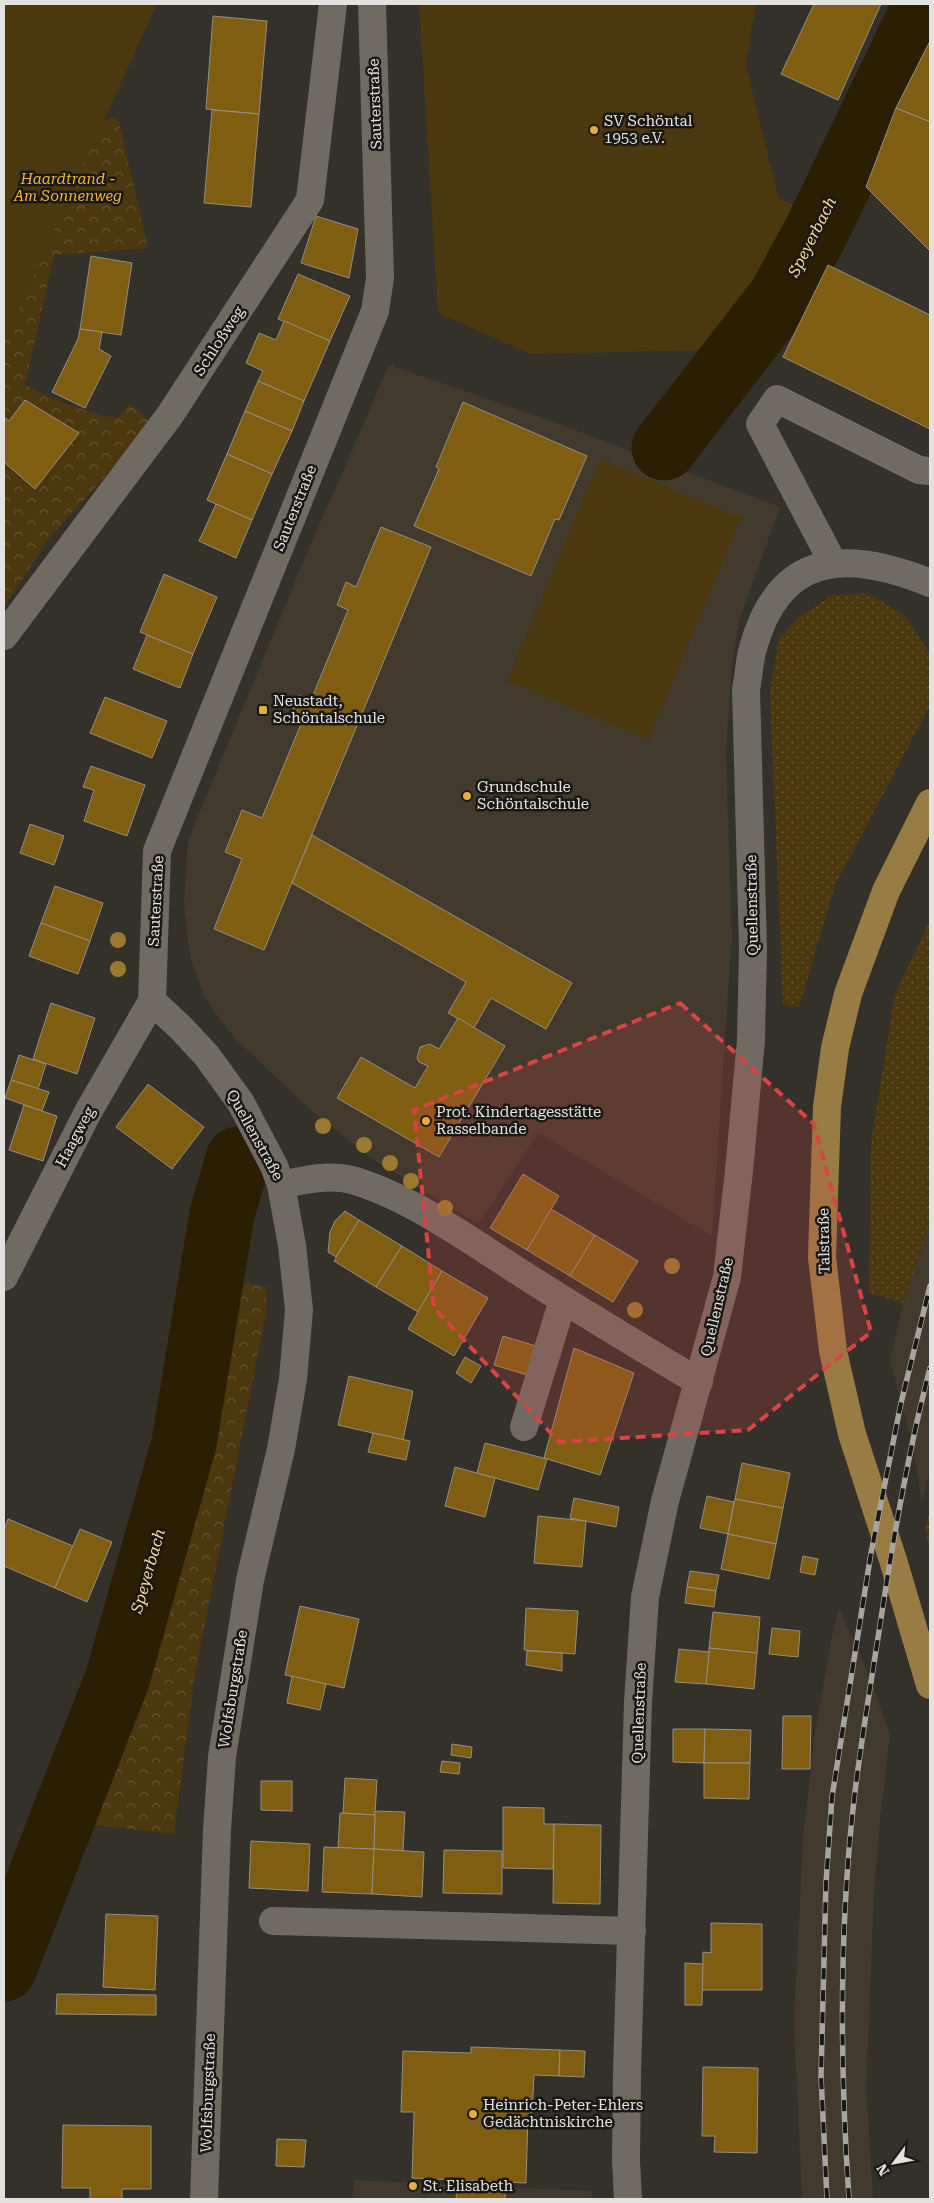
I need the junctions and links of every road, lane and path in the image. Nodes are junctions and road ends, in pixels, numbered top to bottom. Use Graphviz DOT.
graph roads {
  1 [pos="333,4"];
  2 [pos="372,4"];
  3 [pos="930,471"];
  4 [pos="833,563"];
  5 [pos="930,583"];
  6 [pos="4,636"];
  7 [pos="930,803"];
  8 [pos="152,1001"];
  9 [pos="281,1185"];
  10 [pos="4,1277"];
  11 [pos="563,1300"];
  12 [pos="698,1382"];
  13 [pos="524,1427"];
  14 [pos="930,1685"];
  15 [pos="273,1921"];
  16 [pos="632,1931"];
  17 [pos="204,2199"];
  18 [pos="628,2199"];
  1 -- 6 [label="street, Schloßweg"];
  2 -- 8 [label="street, Sauterstraße"];
  3 -- 4 [label="street"];
  4 -- 5 [label="street, Quellenstraße"];
  4 -- 12 [label="street, Quellenstraße"];
  7 -- 14 [label="main road, Talstraße"];
  8 -- 9 [label="street, Quellenstraße"];
  8 -- 10 [label="street, Haagweg"];
  9 -- 11 [label="street, Quellenstraße"];
  9 -- 17 [label="street, Wolfsburgstraße"];
  11 -- 12 [label="street, Quellenstraße"];
  11 -- 13 [label="street"];
  12 -- 16 [label="street, Quellenstraße"];
  15 -- 16 [label="street"];
  16 -- 18 [label="street, Quellenstraße"];
}
